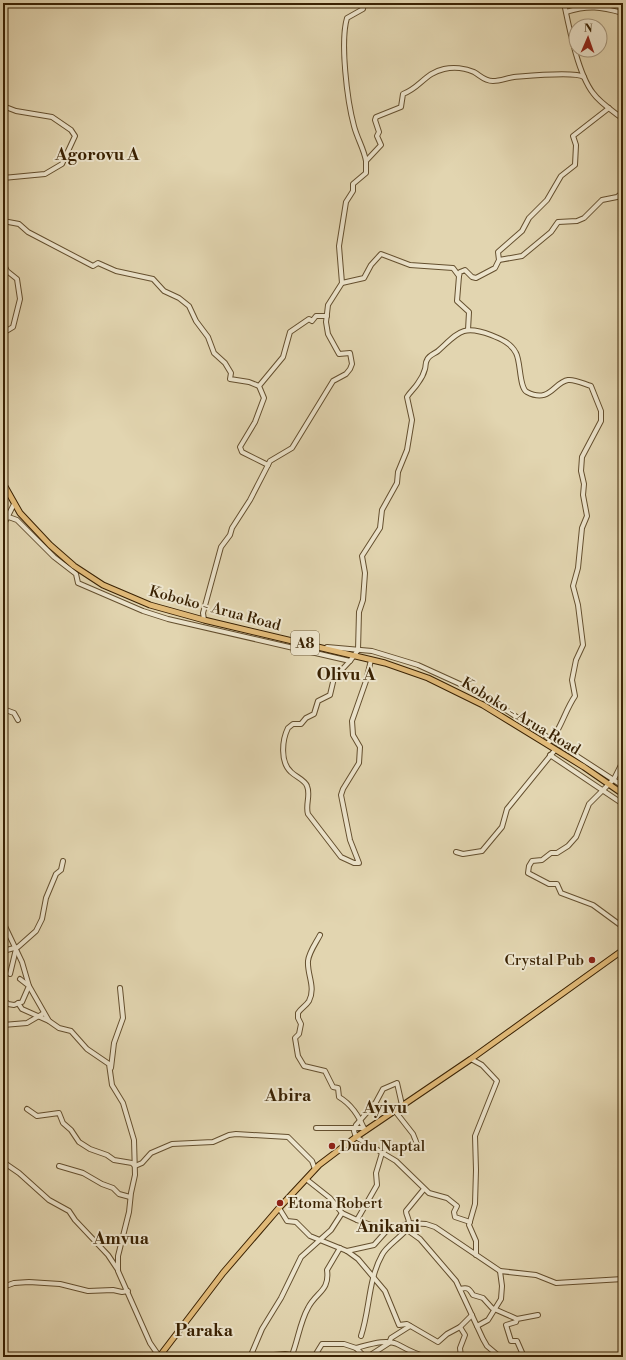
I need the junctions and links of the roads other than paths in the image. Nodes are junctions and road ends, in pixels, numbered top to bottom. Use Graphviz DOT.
graph roads {
  1 [pos="364,3"];
  2 [pos="564,3"];
  3 [pos="566,12"];
  4 [pos="623,13"];
  5 [pos="584,77"];
  6 [pos="3,106"];
  7 [pos="609,108"];
  8 [pos="623,119"];
  9 [pos="366,161"];
  10 [pos="3,178"];
  11 [pos="623,192"];
  12 [pos="3,221"];
  13 [pos="499,260"];
  14 [pos="3,263"];
  15 [pos="459,276"];
  16 [pos="342,283"];
  17 [pos="328,316"];
  18 [pos="468,330"];
  19 [pos="3,333"];
  20 [pos="259,386"];
  21 [pos="268,465"];
  22 [pos="3,483"];
  23 [pos="14,504"];
  24 [pos="5,516"];
  25 [pos="3,526"];
  26 [pos="204,620"];
  27 [pos="320,647"];
  28 [pos="358,650"];
  29 [pos="355,656"];
  30 [pos="371,660"];
  31 [pos="350,661"];
  32 [pos="3,709"];
  33 [pos="18,720"];
  34 [pos="551,740"];
  35 [pos="547,744"];
  36 [pos="555,750"];
  37 [pos="550,756"];
  38 [pos="623,761"];
  39 [pos="614,779"];
  40 [pos="609,784"];
  41 [pos="623,786"];
  42 [pos="604,791"];
  43 [pos="623,794"];
  44 [pos="623,804"];
  45 [pos="456,852"];
  46 [pos="62,861"];
  47 [pos="3,922"];
  48 [pos="623,927"];
  49 [pos="320,935"];
  50 [pos="16,947"];
  51 [pos="623,950"];
  52 [pos="3,951"];
  53 [pos="10,974"];
  54 [pos="20,979"];
  55 [pos="29,986"];
  56 [pos="120,988"];
  57 [pos="3,991"];
  58 [pos="18,1003"];
  59 [pos="44,1014"];
  60 [pos="38,1017"];
  61 [pos="49,1022"];
  62 [pos="3,1025"];
  63 [pos="471,1059"];
  64 [pos="111,1070"];
  65 [pos="402,1106"];
  66 [pos="27,1109"];
  67 [pos="395,1111"];
  68 [pos="361,1120"];
  69 [pos="354,1127"];
  70 [pos="316,1128"];
  71 [pos="365,1130"];
  72 [pos="356,1137"];
  73 [pos="417,1144"];
  74 [pos="382,1153"];
  75 [pos="3,1162"];
  76 [pos="59,1166"];
  77 [pos="135,1166"];
  78 [pos="315,1169"];
  79 [pos="306,1179"];
  80 [pos="424,1189"];
  81 [pos="130,1197"];
  82 [pos="279,1208"];
  83 [pos="342,1213"];
  84 [pos="357,1220"];
  85 [pos="470,1222"];
  86 [pos="409,1223"];
  87 [pos="402,1226"];
  88 [pos="390,1227"];
  89 [pos="408,1230"];
  90 [pos="319,1241"];
  91 [pos="340,1248"];
  92 [pos="347,1251"];
  93 [pos="476,1255"];
  94 [pos="118,1271"];
  95 [pos="500,1271"];
  96 [pos="373,1275"];
  97 [pos="623,1279"];
  98 [pos="3,1287"];
  99 [pos="460,1289"];
  100 [pos="128,1291"];
  101 [pos="496,1309"];
  102 [pos="472,1315"];
  103 [pos="538,1315"];
  104 [pos="517,1319"];
  105 [pos="410,1326"];
  106 [pos="477,1326"];
  107 [pos="460,1328"];
  108 [pos="361,1336"];
  109 [pos="389,1343"];
  110 [pos="356,1348"];
  111 [pos="292,1355"];
  112 [pos="251,1356"];
  113 [pos="159,1357"];
  114 [pos="308,1357"];
  115 [pos="314,1357"];
  116 [pos="428,1357"];
  117 [pos="461,1357"];
  118 [pos="500,1357"];
  119 [pos="524,1357"];
  1 -- 9 [label="street"];
  2 -- 3 [label="street"];
  3 -- 4 [label="street"];
  3 -- 5 [label="street"];
  5 -- 7 [label="street"];
  5 -- 9 [label="street"];
  6 -- 10 [label="street"];
  7 -- 8 [label="street"];
  7 -- 13 [label="street"];
  9 -- 16 [label="street"];
  11 -- 13 [label="street"];
  12 -- 20 [label="street"];
  13 -- 15 [label="street"];
  14 -- 19 [label="street"];
  15 -- 16 [label="street"];
  15 -- 18 [label="street"];
  16 -- 17 [label="street"];
  17 -- 20 [label="street"];
  17 -- 21 [label="street"];
  18 -- 28 [label="street"];
  18 -- 34 [label="street"];
  20 -- 21 [label="street"];
  21 -- 26 [label="street"];
  22 -- 23 [label="main road, Koboko - Arua Road / A8"];
  23 -- 24 [label="street"];
  23 -- 26 [label="main road, Koboko - Arua Road / A8"];
  24 -- 25 [label="street"];
  24 -- 31 [label="street"];
  26 -- 27 [label="main road, Koboko - Arua Road / A8"];
  27 -- 28 [label="street"];
  27 -- 29 [label="main road, Koboko - Arua Road / A8"];
  28 -- 29 [label="street"];
  28 -- 34 [label="street"];
  29 -- 30 [label="main road, Koboko - Arua Road / A8"];
  29 -- 31 [label="street"];
  30 -- 31 [label="street"];
  30 -- 35 [label="main road, Koboko - Arua Road / A8"];
  32 -- 33 [label="street"];
  34 -- 35 [label="street"];
  34 -- 39 [label="street"];
  35 -- 36 [label="main road, Koboko - Arua Road / A8"];
  36 -- 37 [label="street"];
  36 -- 40 [label="main road, Koboko - Arua Road / A8"];
  37 -- 42 [label="street"];
  37 -- 45 [label="street"];
  38 -- 39 [label="street"];
  39 -- 40 [label="street"];
  39 -- 41 [label="street"];
  40 -- 42 [label="street"];
  40 -- 43 [label="main road, Koboko - Arua Road / A8"];
  42 -- 44 [label="street"];
  42 -- 48 [label="street"];
  46 -- 50 [label="street"];
  47 -- 50 [label="street"];
  49 -- 68 [label="street"];
  50 -- 52 [label="street"];
  50 -- 53 [label="street"];
  50 -- 55 [label="street"];
  51 -- 63 [label="main road"];
  54 -- 55 [label="street"];
  55 -- 58 [label="street"];
  55 -- 59 [label="street"];
  56 -- 64 [label="street"];
  57 -- 58 [label="street"];
  58 -- 60 [label="street"];
  59 -- 60 [label="street"];
  59 -- 61 [label="street"];
  60 -- 61 [label="street"];
  60 -- 62 [label="street"];
  61 -- 64 [label="street"];
  63 -- 65 [label="main road"];
  63 -- 85 [label="street"];
  64 -- 77 [label="street"];
  65 -- 67 [label="main road"];
  65 -- 68 [label="street"];
  66 -- 77 [label="street"];
  67 -- 71 [label="main road"];
  67 -- 73 [label="street"];
  68 -- 69 [label="street"];
  68 -- 71 [label="street"];
  69 -- 70 [label="street"];
  69 -- 71 [label="street"];
  69 -- 72 [label="street"];
  71 -- 72 [label="main road"];
  72 -- 74 [label="street"];
  72 -- 78 [label="main road"];
  74 -- 80 [label="street"];
  74 -- 84 [label="street"];
  75 -- 94 [label="street"];
  76 -- 81 [label="street"];
  77 -- 78 [label="street"];
  77 -- 81 [label="street"];
  78 -- 79 [label="main road"];
  79 -- 82 [label="main road"];
  79 -- 83 [label="street"];
  80 -- 85 [label="street"];
  80 -- 86 [label="street"];
  81 -- 94 [label="street"];
  82 -- 90 [label="street"];
  82 -- 113 [label="main road"];
  83 -- 84 [label="street"];
  83 -- 90 [label="street"];
  84 -- 88 [label="street"];
  85 -- 93 [label="street"];
  86 -- 87 [label="street"];
  86 -- 89 [label="street"];
  86 -- 93 [label="street"];
  87 -- 88 [label="street"];
  87 -- 89 [label="street"];
  88 -- 92 [label="street"];
  89 -- 96 [label="street"];
  89 -- 99 [label="street"];
  90 -- 91 [label="street"];
  90 -- 112 [label="street"];
  91 -- 92 [label="street"];
  91 -- 111 [label="street"];
  92 -- 96 [label="street"];
  93 -- 95 [label="street"];
  94 -- 100 [label="street"];
  95 -- 97 [label="street"];
  95 -- 101 [label="street"];
  96 -- 105 [label="street"];
  96 -- 108 [label="street"];
  98 -- 100 [label="street"];
  99 -- 101 [label="street"];
  99 -- 102 [label="street"];
  100 -- 113 [label="street"];
  101 -- 104 [label="street"];
  101 -- 106 [label="street"];
  102 -- 106 [label="street"];
  102 -- 107 [label="street"];
  103 -- 104 [label="street"];
  104 -- 119 [label="street"];
  105 -- 107 [label="street"];
  105 -- 109 [label="street"];
  106 -- 118 [label="street"];
  107 -- 117 [label="street"];
  109 -- 110 [label="street"];
  109 -- 110 [label="street"];
  109 -- 116 [label="street"];
  110 -- 115 [label="street"];
  111 -- 112 [label="street"];
  111 -- 114 [label="street"];
}
